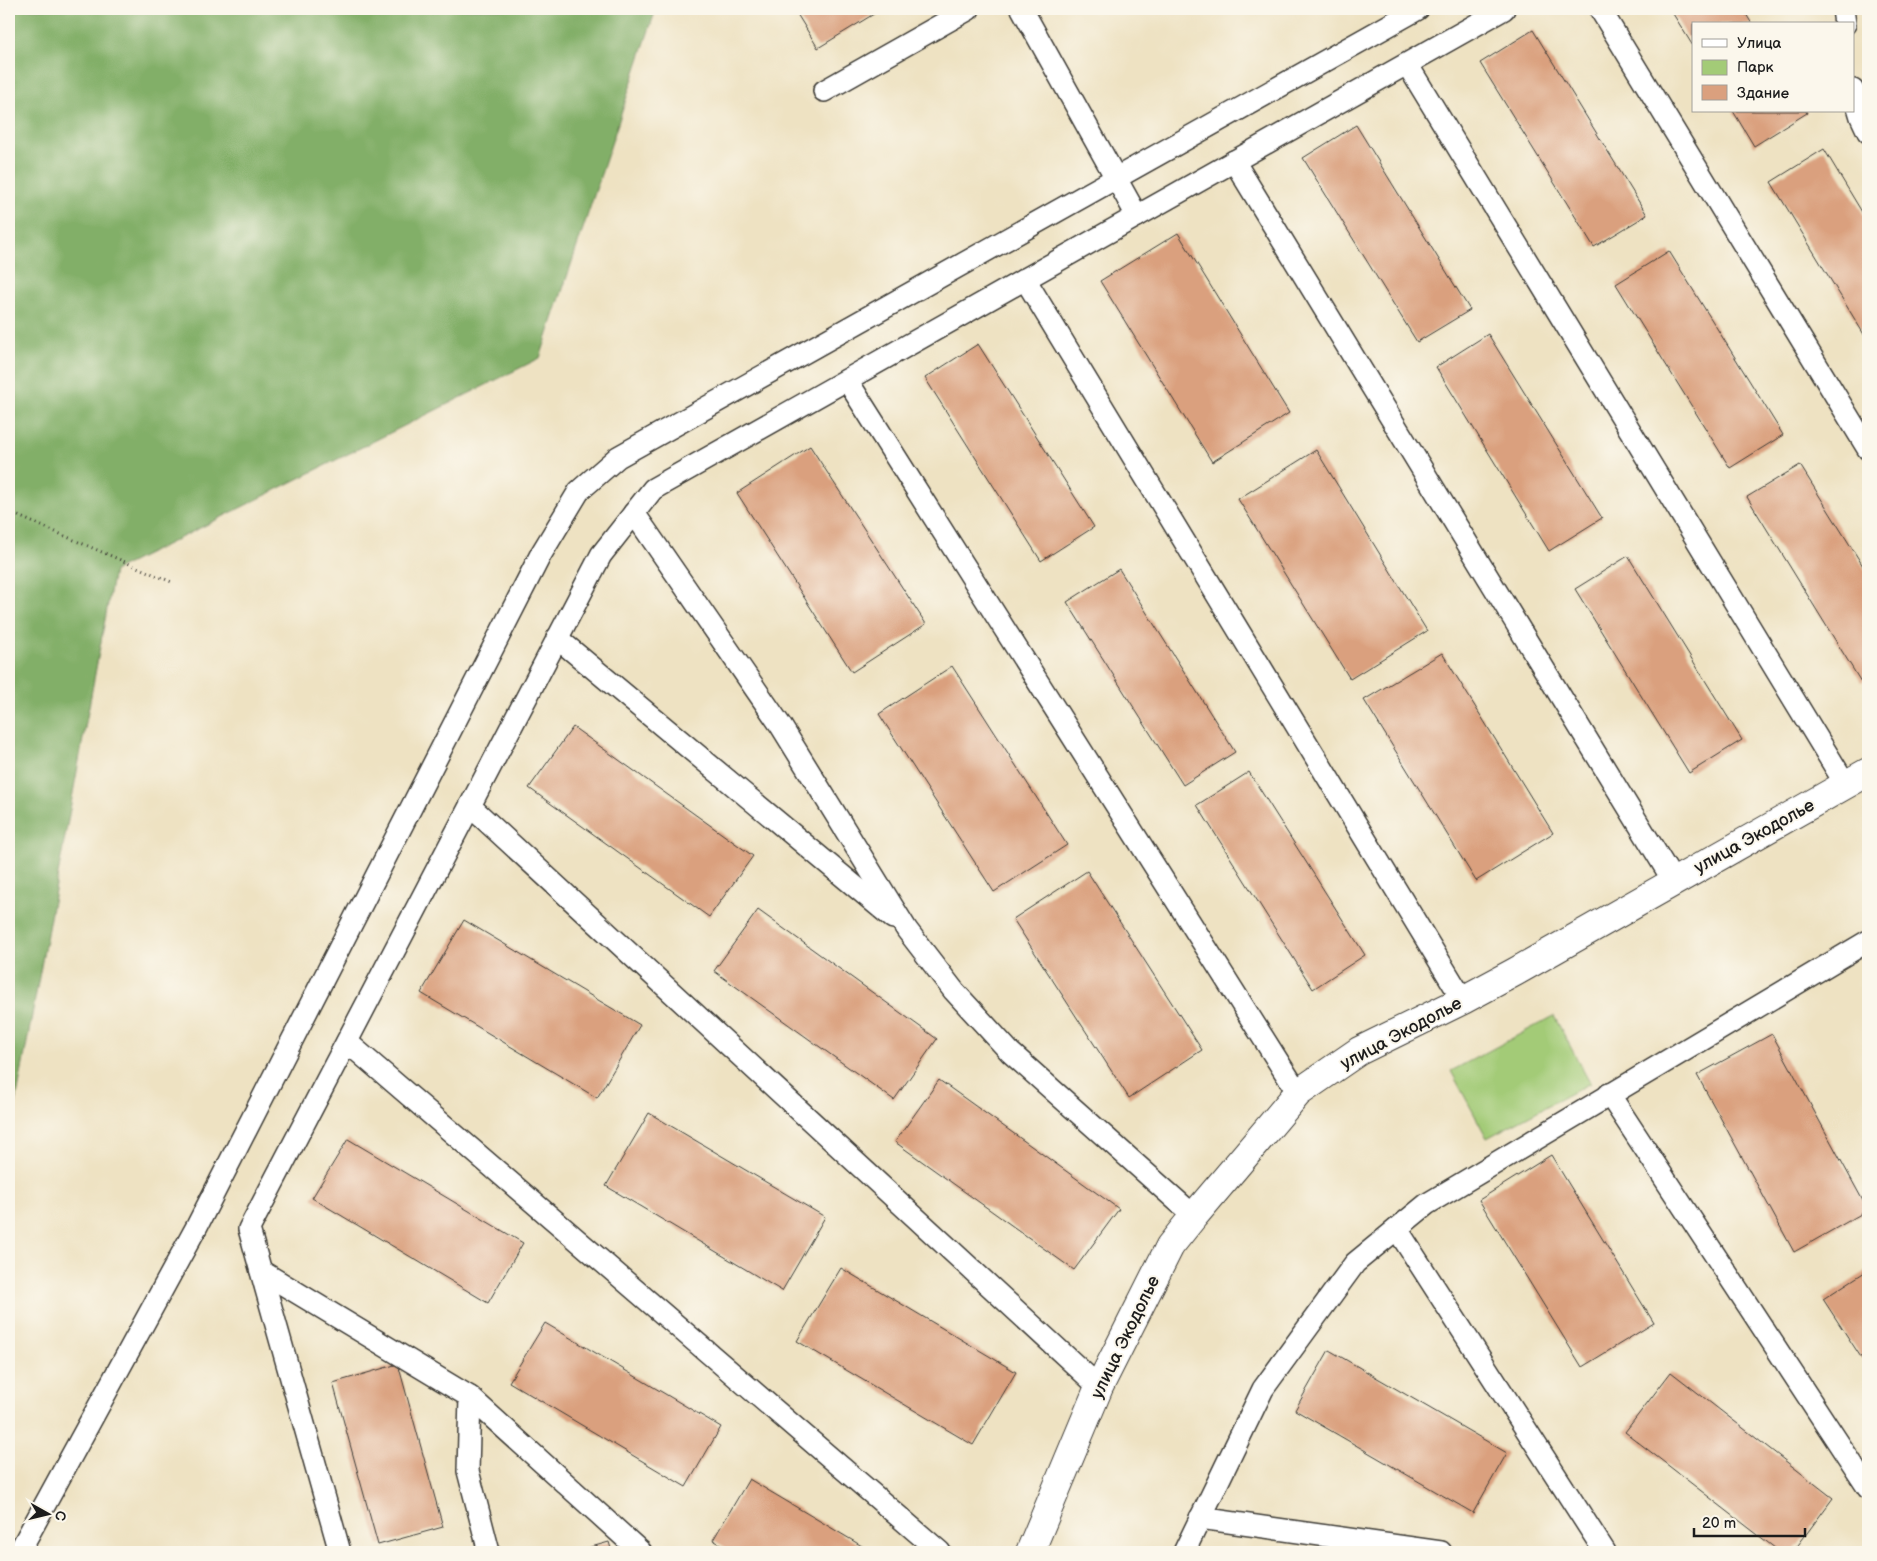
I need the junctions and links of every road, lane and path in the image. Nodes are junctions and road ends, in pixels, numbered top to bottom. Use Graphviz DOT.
graph roads {
  1 [pos="969,9"];
  2 [pos="1022,9"];
  3 [pos="1418,9"];
  4 [pos="1504,9"];
  5 [pos="1600,9"];
  6 [pos="1843,9"];
  7 [pos="1845,22"];
  8 [pos="1407,64"];
  9 [pos="824,91"];
  10 [pos="1854,93"];
  11 [pos="1868,132"];
  12 [pos="1234,161"];
  13 [pos="1116,178"];
  14 [pos="1137,216"];
  15 [pos="1024,280"];
  16 [pos="847,380"];
  17 [pos="1868,449"];
  18 [pos="9,512"];
  19 [pos="634,513"];
  20 [pos="174,584"];
  21 [pos="557,638"];
  22 [pos="1857,778"];
  23 [pos="470,806"];
  24 [pos="1674,882"];
  25 [pos="907,930"];
  26 [pos="1867,947"];
  27 [pos="1463,1000"];
  28 [pos="347,1042"];
  29 [pos="1298,1093"];
  30 [pos="1609,1094"];
  31 [pos="1194,1216"];
  32 [pos="1397,1229"];
  33 [pos="262,1271"];
  34 [pos="1099,1386"];
  35 [pos="470,1397"];
  36 [pos="1868,1488"];
  37 [pos="1200,1518"];
  38 [pos="19,1552"];
  39 [pos="340,1552"];
  40 [pos="489,1552"];
  41 [pos="641,1552"];
  42 [pos="940,1552"];
  43 [pos="1030,1552"];
  44 [pos="1184,1552"];
  45 [pos="1441,1552"];
  46 [pos="1605,1552"];
  1 -- 9 [label="lane"];
  2 -- 13 [label="lane"];
  3 -- 13 [label="lane"];
  4 -- 8 [label="lane"];
  5 -- 17 [label="lane"];
  6 -- 7 [label="lane"];
  8 -- 12 [label="lane"];
  8 -- 22 [label="lane"];
  10 -- 11 [label="lane"];
  12 -- 14 [label="lane"];
  12 -- 24 [label="lane"];
  13 -- 14 [label="lane"];
  13 -- 38 [label="lane"];
  14 -- 15 [label="lane"];
  15 -- 16 [label="lane"];
  15 -- 27 [label="lane"];
  16 -- 19 [label="lane"];
  16 -- 29 [label="lane"];
  18 -- 20 [label="path"];
  19 -- 21 [label="lane"];
  19 -- 25 [label="lane"];
  21 -- 23 [label="lane"];
  21 -- 25 [label="lane"];
  22 -- 24 [label="street, улица Экодолье"];
  23 -- 28 [label="lane"];
  23 -- 34 [label="lane"];
  24 -- 27 [label="street, улица Экодолье"];
  25 -- 31 [label="lane"];
  26 -- 30 [label="lane"];
  27 -- 29 [label="street, улица Экодолье"];
  28 -- 33 [label="lane"];
  28 -- 42 [label="lane"];
  29 -- 31 [label="street, улица Экодолье"];
  30 -- 32 [label="lane"];
  30 -- 36 [label="lane"];
  31 -- 34 [label="street, улица Экодолье"];
  32 -- 37 [label="lane"];
  32 -- 46 [label="lane"];
  33 -- 35 [label="lane"];
  33 -- 39 [label="lane"];
  34 -- 43 [label="street, улица Экодолье"];
  35 -- 40 [label="lane"];
  35 -- 41 [label="lane"];
  37 -- 44 [label="lane"];
  37 -- 45 [label="lane"];
}
